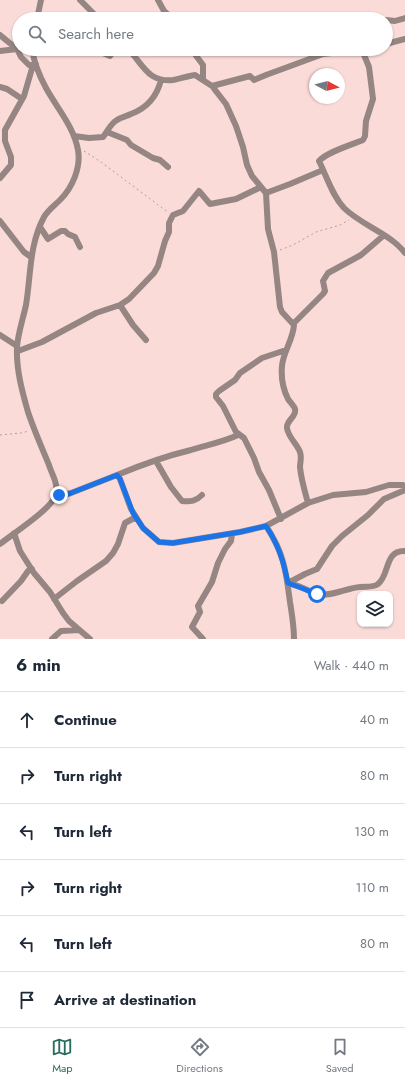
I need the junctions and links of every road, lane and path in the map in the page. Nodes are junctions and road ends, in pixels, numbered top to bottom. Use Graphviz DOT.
graph roads {
  1 [pos="41,0"];
  2 [pos="80,0"];
  3 [pos="158,0"];
  4 [pos="38,12"];
  5 [pos="93,12"];
  6 [pos="165,12"];
  7 [pos="405,18"];
  8 [pos="393,21"];
  9 [pos="0,35"];
  10 [pos="405,39"];
  11 [pos="393,42"];
  12 [pos="12,44"];
  13 [pos="12,49"];
  14 [pos="0,51"];
  15 [pos="21,56"];
  16 [pos="33,56"];
  17 [pos="134,56"];
  18 [pos="197,56"];
  19 [pos="318,56"];
  20 [pos="366,56"];
  21 [pos="35,65"];
  22 [pos="161,80"];
  23 [pos="204,80"];
  24 [pos="212,86"];
  25 [pos="0,87"];
  26 [pos="22,99"];
  27 [pos="5,130"];
  28 [pos="107,132"];
  29 [pos="0,136"];
  30 [pos="74,136"];
  31 [pos="78,150"];
  32 [pos="168,168"];
  33 [pos="323,170"];
  34 [pos="0,178"];
  35 [pos="261,187"];
  36 [pos="266,193"];
  37 [pos="173,215"];
  38 [pos="355,217"];
  39 [pos="0,221"];
  40 [pos="40,227"];
  41 [pos="383,236"];
  42 [pos="80,247"];
  43 [pos="274,252"];
  44 [pos="405,253"];
  45 [pos="31,257"];
  46 [pos="120,305"];
  47 [pos="293,324"];
  48 [pos="0,335"];
  49 [pos="146,340"];
  50 [pos="18,349"];
  51 [pos="286,350"];
  52 [pos="34,428"];
  53 [pos="238,435"];
  54 [pos="0,436"];
  55 [pos="156,461"];
  56 [pos="117,475"];
  57 [pos="405,489"];
  58 [pos="56,493"];
  59 [pos="202,495"];
  60 [pos="308,503"];
  61 [pos="136,517"];
  62 [pos="281,519"];
  63 [pos="266,526"];
  64 [pos="14,533"];
  65 [pos="232,534"];
  66 [pos="0,544"];
  67 [pos="405,551"];
  68 [pos="32,569"];
  69 [pos="288,583"];
  70 [pos="54,598"];
  71 [pos="2,601"];
  72 [pos="79,630"];
  73 [pos="52,639"];
  74 [pos="90,639"];
  75 [pos="203,639"];
  76 [pos="294,639"];
  1 -- 4 [label="street"];
  2 -- 5 [label="street"];
  3 -- 6 [label="street"];
  7 -- 8 [label="street"];
  9 -- 12 [label="street"];
  10 -- 11 [label="street"];
  13 -- 14 [label="street"];
  15 -- 21 [label="street"];
  16 -- 21 [label="street"];
  17 -- 22 [label="street"];
  18 -- 23 [label="street"];
  19 -- 24 [label="street"];
  20 -- 33 [label="street"];
  21 -- 26 [label="street"];
  21 -- 30 [label="street"];
  22 -- 23 [label="street"];
  22 -- 28 [label="street"];
  23 -- 24 [label="street"];
  24 -- 35 [label="street"];
  25 -- 26 [label="street"];
  26 -- 27 [label="street"];
  27 -- 29 [label="street"];
  27 -- 34 [label="street"];
  28 -- 30 [label="street"];
  28 -- 32 [label="street"];
  30 -- 31 [label="street"];
  31 -- 37 [label="path"];
  31 -- 40 [label="street"];
  33 -- 36 [label="street"];
  33 -- 38 [label="street"];
  35 -- 36 [label="street"];
  35 -- 37 [label="street"];
  36 -- 43 [label="street"];
  37 -- 46 [label="street"];
  38 -- 41 [label="street"];
  38 -- 43 [label="path"];
  39 -- 45 [label="street"];
  40 -- 42 [label="street"];
  40 -- 45 [label="street"];
  41 -- 44 [label="street"];
  41 -- 47 [label="street"];
  43 -- 47 [label="street"];
  45 -- 50 [label="street"];
  46 -- 49 [label="street"];
  46 -- 50 [label="street"];
  47 -- 51 [label="street"];
  48 -- 50 [label="street"];
  50 -- 52 [label="street"];
  51 -- 53 [label="street"];
  51 -- 60 [label="street"];
  52 -- 54 [label="path"];
  52 -- 58 [label="street"];
  53 -- 55 [label="street"];
  53 -- 62 [label="street"];
  55 -- 56 [label="street"];
  55 -- 59 [label="street"];
  56 -- 58 [label="street"];
  56 -- 61 [label="street"];
  57 -- 60 [label="street"];
  57 -- 69 [label="street"];
  58 -- 64 [label="street"];
  60 -- 62 [label="street"];
  61 -- 65 [label="street"];
  61 -- 70 [label="street"];
  62 -- 63 [label="street"];
  63 -- 65 [label="street"];
  63 -- 69 [label="street"];
  64 -- 66 [label="street"];
  64 -- 68 [label="street"];
  65 -- 75 [label="street"];
  67 -- 69 [label="street"];
  68 -- 70 [label="street"];
  68 -- 71 [label="street"];
  69 -- 76 [label="street"];
  70 -- 72 [label="street"];
  72 -- 73 [label="street"];
  72 -- 74 [label="street"];
}
